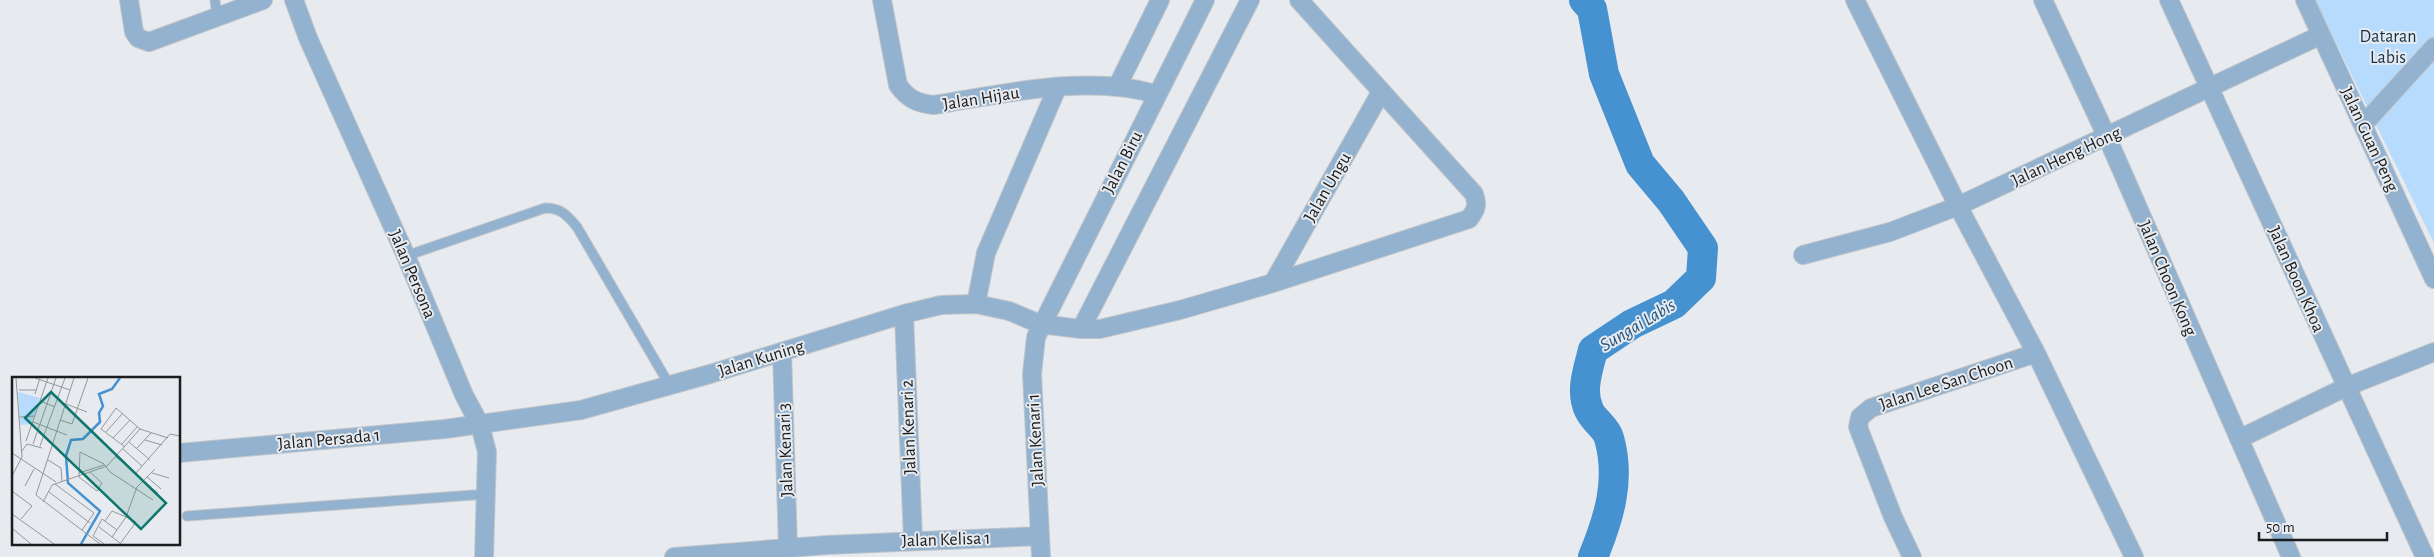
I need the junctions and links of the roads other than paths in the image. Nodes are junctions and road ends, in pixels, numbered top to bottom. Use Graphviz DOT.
graph roads {
  1 [pos="129,0"];
  2 [pos="215,0"];
  3 [pos="263,0"];
  4 [pos="294,0"];
  5 [pos="882,0"];
  6 [pos="1160,0"];
  7 [pos="1205,0"];
  8 [pos="1250,0"];
  9 [pos="1299,0"];
  10 [pos="1856,0"];
  11 [pos="2043,0"];
  12 [pos="2169,0"];
  13 [pos="2305,0"];
  14 [pos="217,18"];
  15 [pos="2321,34"];
  16 [pos="2434,47"];
  17 [pos="1118,85"];
  18 [pos="2210,87"];
  19 [pos="1057,88"];
  20 [pos="1381,92"];
  21 [pos="1156,94"];
  22 [pos="2363,125"];
  23 [pos="2107,136"];
  24 [pos="1958,206"];
  25 [pos="1803,255"];
  26 [pos="406,256"];
  27 [pos="2434,279"];
  28 [pos="1273,283"];
  29 [pos="976,304"];
  30 [pos="904,314"];
  31 [pos="1040,324"];
  32 [pos="1081,329"];
  33 [pos="782,352"];
  34 [pos="2434,352"];
  35 [pos="2036,353"];
  36 [pos="670,386"];
  37 [pos="2346,387"];
  38 [pos="480,425"];
  39 [pos="2239,439"];
  40 [pos="180,453"];
  41 [pos="487,494"];
  42 [pos="187,516"];
  43 [pos="1040,536"];
  44 [pos="913,540"];
  45 [pos="788,548"];
  46 [pos="828,551"];
  47 [pos="484,557"];
  48 [pos="674,557"];
  49 [pos="1041,557"];
  50 [pos="1912,557"];
  51 [pos="2134,557"];
  52 [pos="2291,557"];
  53 [pos="2426,557"];
  1 -- 14 [label="street"];
  2 -- 14 [label="lane"];
  3 -- 14 [label="street"];
  4 -- 26 [label="street, Jalan Persona"];
  5 -- 19 [label="street, Jalan Hijau"];
  6 -- 17 [label="street"];
  7 -- 21 [label="street, Jalan Biru"];
  8 -- 32 [label="street"];
  9 -- 20 [label="street"];
  10 -- 24 [label="street"];
  11 -- 23 [label="street, Jalan Choon Kong"];
  12 -- 18 [label="street, Jalan Boon Khoa"];
  13 -- 15 [label="street, Jalan Guan Peng"];
  15 -- 18 [label="street, Jalan Heng Hong"];
  15 -- 22 [label="street, Jalan Guan Peng"];
  16 -- 22 [label="street"];
  17 -- 19 [label="street, Jalan Hijau"];
  17 -- 21 [label="street, Jalan Hijau"];
  18 -- 23 [label="street, Jalan Heng Hong"];
  18 -- 37 [label="street, Jalan Boon Khoa"];
  19 -- 29 [label="street"];
  20 -- 28 [label="street, Jalan Ungu"];
  20 -- 28 [label="street, Jalan Kuning"];
  21 -- 31 [label="street, Jalan Biru"];
  22 -- 27 [label="street, Jalan Guan Peng"];
  23 -- 24 [label="street, Jalan Heng Hong"];
  23 -- 39 [label="street, Jalan Choon Kong"];
  24 -- 25 [label="street, Jalan Heng Hong"];
  24 -- 35 [label="street"];
  26 -- 36 [label="lane"];
  26 -- 38 [label="street, Jalan Persona"];
  28 -- 32 [label="street, Jalan Kuning"];
  29 -- 30 [label="street, Jalan Kuning"];
  29 -- 31 [label="street, Jalan Kuning"];
  30 -- 33 [label="street, Jalan Kuning"];
  30 -- 44 [label="street, Jalan Kenari 2"];
  31 -- 32 [label="street, Jalan Kuning"];
  31 -- 43 [label="street, Jalan Kenari 1"];
  33 -- 36 [label="street, Jalan Kuning"];
  33 -- 45 [label="street, Jalan Kenari 3"];
  34 -- 37 [label="street"];
  35 -- 50 [label="street, Jalan Lee San Choon"];
  35 -- 51 [label="street"];
  36 -- 38 [label="street, Jalan Kuning"];
  37 -- 39 [label="street"];
  37 -- 53 [label="street, Jalan Boon Khoa"];
  38 -- 40 [label="street, Jalan Persada 1"];
  38 -- 41 [label="street, Jalan Persona"];
  39 -- 52 [label="street, Jalan Choon Kong"];
  41 -- 42 [label="lane"];
  41 -- 47 [label="street, Jalan Persona"];
  43 -- 44 [label="street, Jalan Kelisa 1"];
  43 -- 49 [label="street, Jalan Kenari 1"];
  44 -- 46 [label="street, Jalan Kelisa 1"];
  45 -- 46 [label="street, Jalan Kelisa 1"];
  45 -- 48 [label="street, Jalan Kelisa 1"];
}
